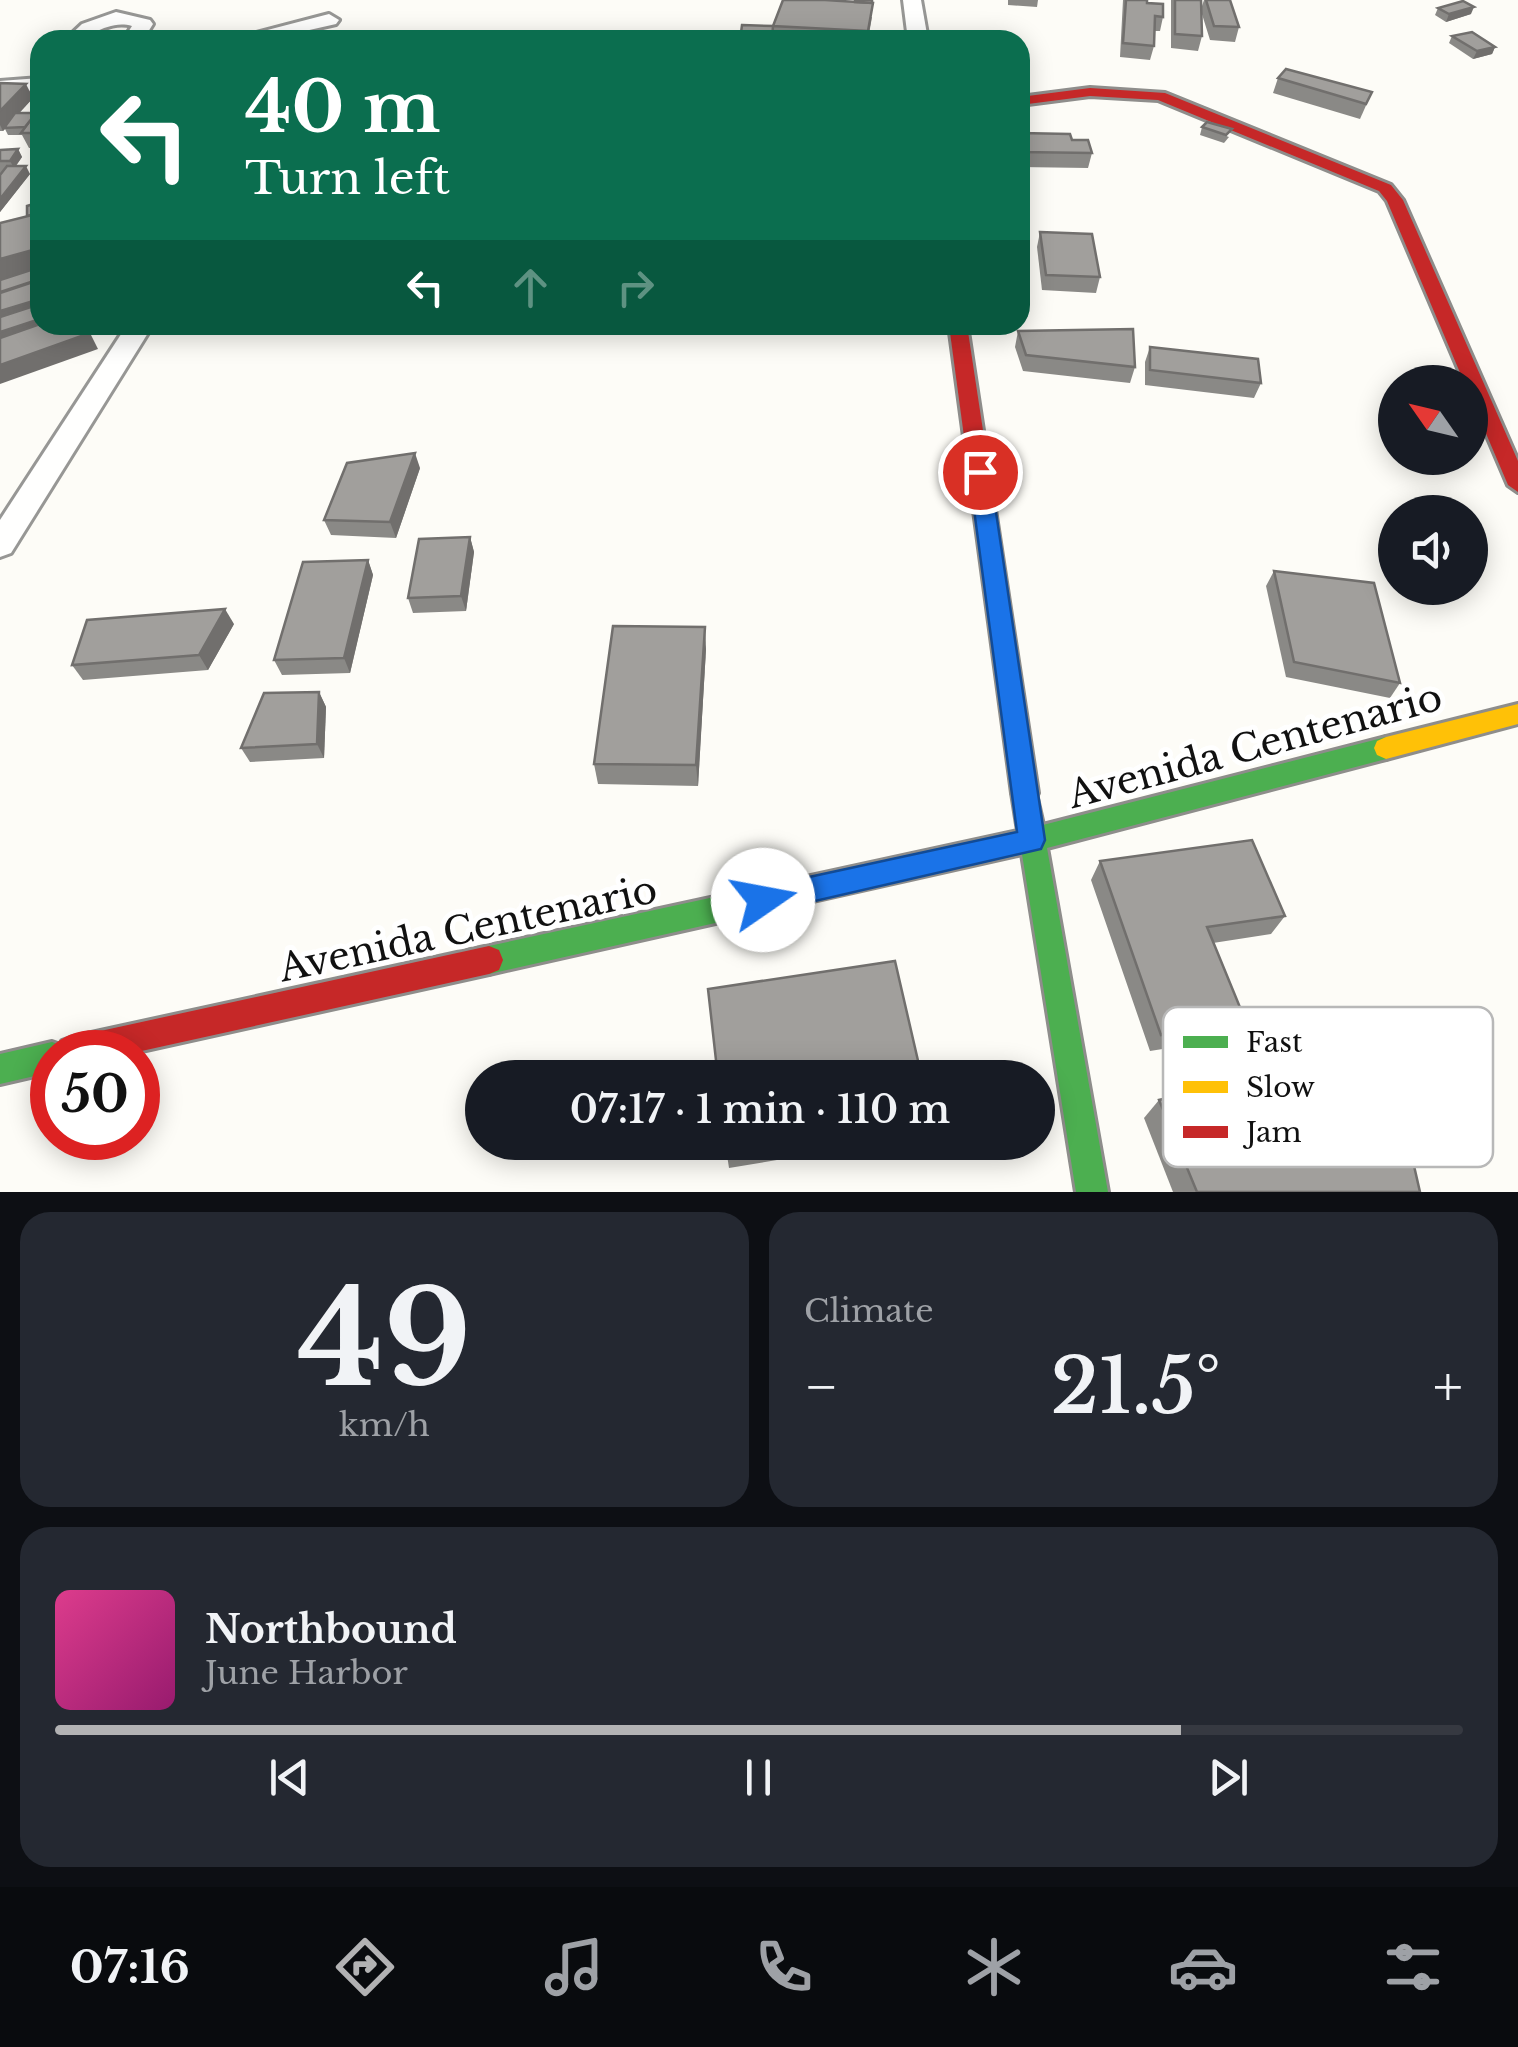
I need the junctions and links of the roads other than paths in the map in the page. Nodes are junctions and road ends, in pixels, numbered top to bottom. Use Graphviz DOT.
graph roads {
  1 [pos="339,0"];
  2 [pos="912,0"];
  3 [pos="329,20"];
  4 [pos="86,30"];
  5 [pos="139,30"];
  6 [pos="284,30"];
  7 [pos="322,30"];
  8 [pos="916,30"];
  9 [pos="30,83"];
  10 [pos="0,88"];
  11 [pos="1030,100"];
  12 [pos="134,335"];
  13 [pos="959,335"];
  14 [pos="1518,485"];
  15 [pos="0,545"];
  16 [pos="1518,714"];
  17 [pos="1032,840"];
  18 [pos="160,1033"];
  19 [pos="30,1062"];
  20 [pos="0,1069"];
  21 [pos="1092,1192"];
  1 -- 3 [label="street"];
  2 -- 8 [label="street"];
  3 -- 6 [label="street"];
  3 -- 7 [label="street"];
  4 -- 5 [label="street"];
  9 -- 10 [label="street"];
  11 -- 14 [label="street"];
  12 -- 15 [label="street"];
  13 -- 17 [label="street"];
  16 -- 17 [label="street, Avenida Centenario"];
  17 -- 18 [label="street, Avenida Centenario"];
  17 -- 21 [label="street"];
  19 -- 20 [label="street"];
}
